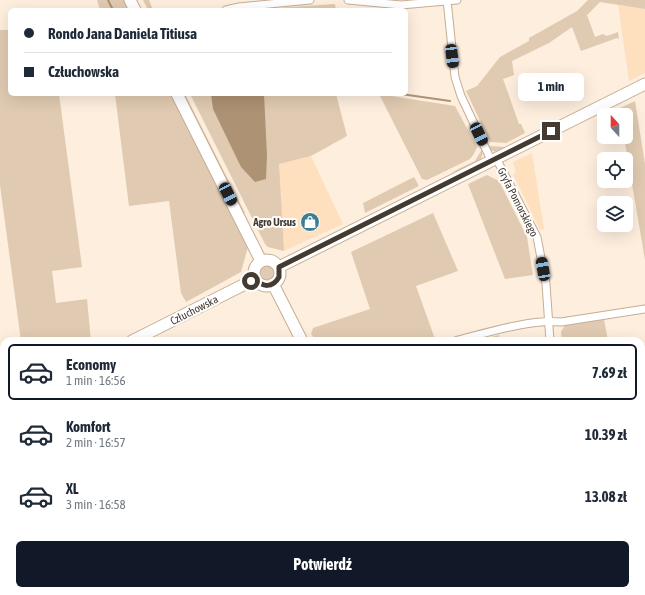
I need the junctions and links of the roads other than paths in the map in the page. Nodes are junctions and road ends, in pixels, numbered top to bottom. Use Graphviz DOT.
graph roads {
  1 [pos="310,0"];
  2 [pos="348,0"];
  3 [pos="447,0"];
  4 [pos="457,0"];
  5 [pos="238,3"];
  6 [pos="645,84"];
  7 [pos="178,96"];
  8 [pos="494,159"];
  9 [pos="261,261"];
  10 [pos="279,267"];
  11 [pos="255,278"];
  12 [pos="273,284"];
  13 [pos="645,309"];
  14 [pos="548,321"];
  15 [pos="140,337"];
  16 [pos="300,337"];
  17 [pos="473,337"];
  18 [pos="550,337"];
  1 -- 5 [label="street"];
  2 -- 3 [label="street"];
  3 -- 4 [label="street"];
  3 -- 8 [label="street, Gryfa Pomorskiego"];
  6 -- 8 [label="main road"];
  7 -- 9 [label="main road"];
  8 -- 10 [label="main road"];
  8 -- 14 [label="street, Gryfa Pomorskiego"];
  9 -- 10 [label="main road"];
  9 -- 11 [label="main road"];
  10 -- 12 [label="main road"];
  11 -- 12 [label="main road"];
  11 -- 15 [label="main road, Człuchowska"];
  12 -- 16 [label="main road"];
  13 -- 14 [label="street"];
  14 -- 17 [label="street"];
  14 -- 18 [label="street, Gryfa Pomorskiego"];
}
